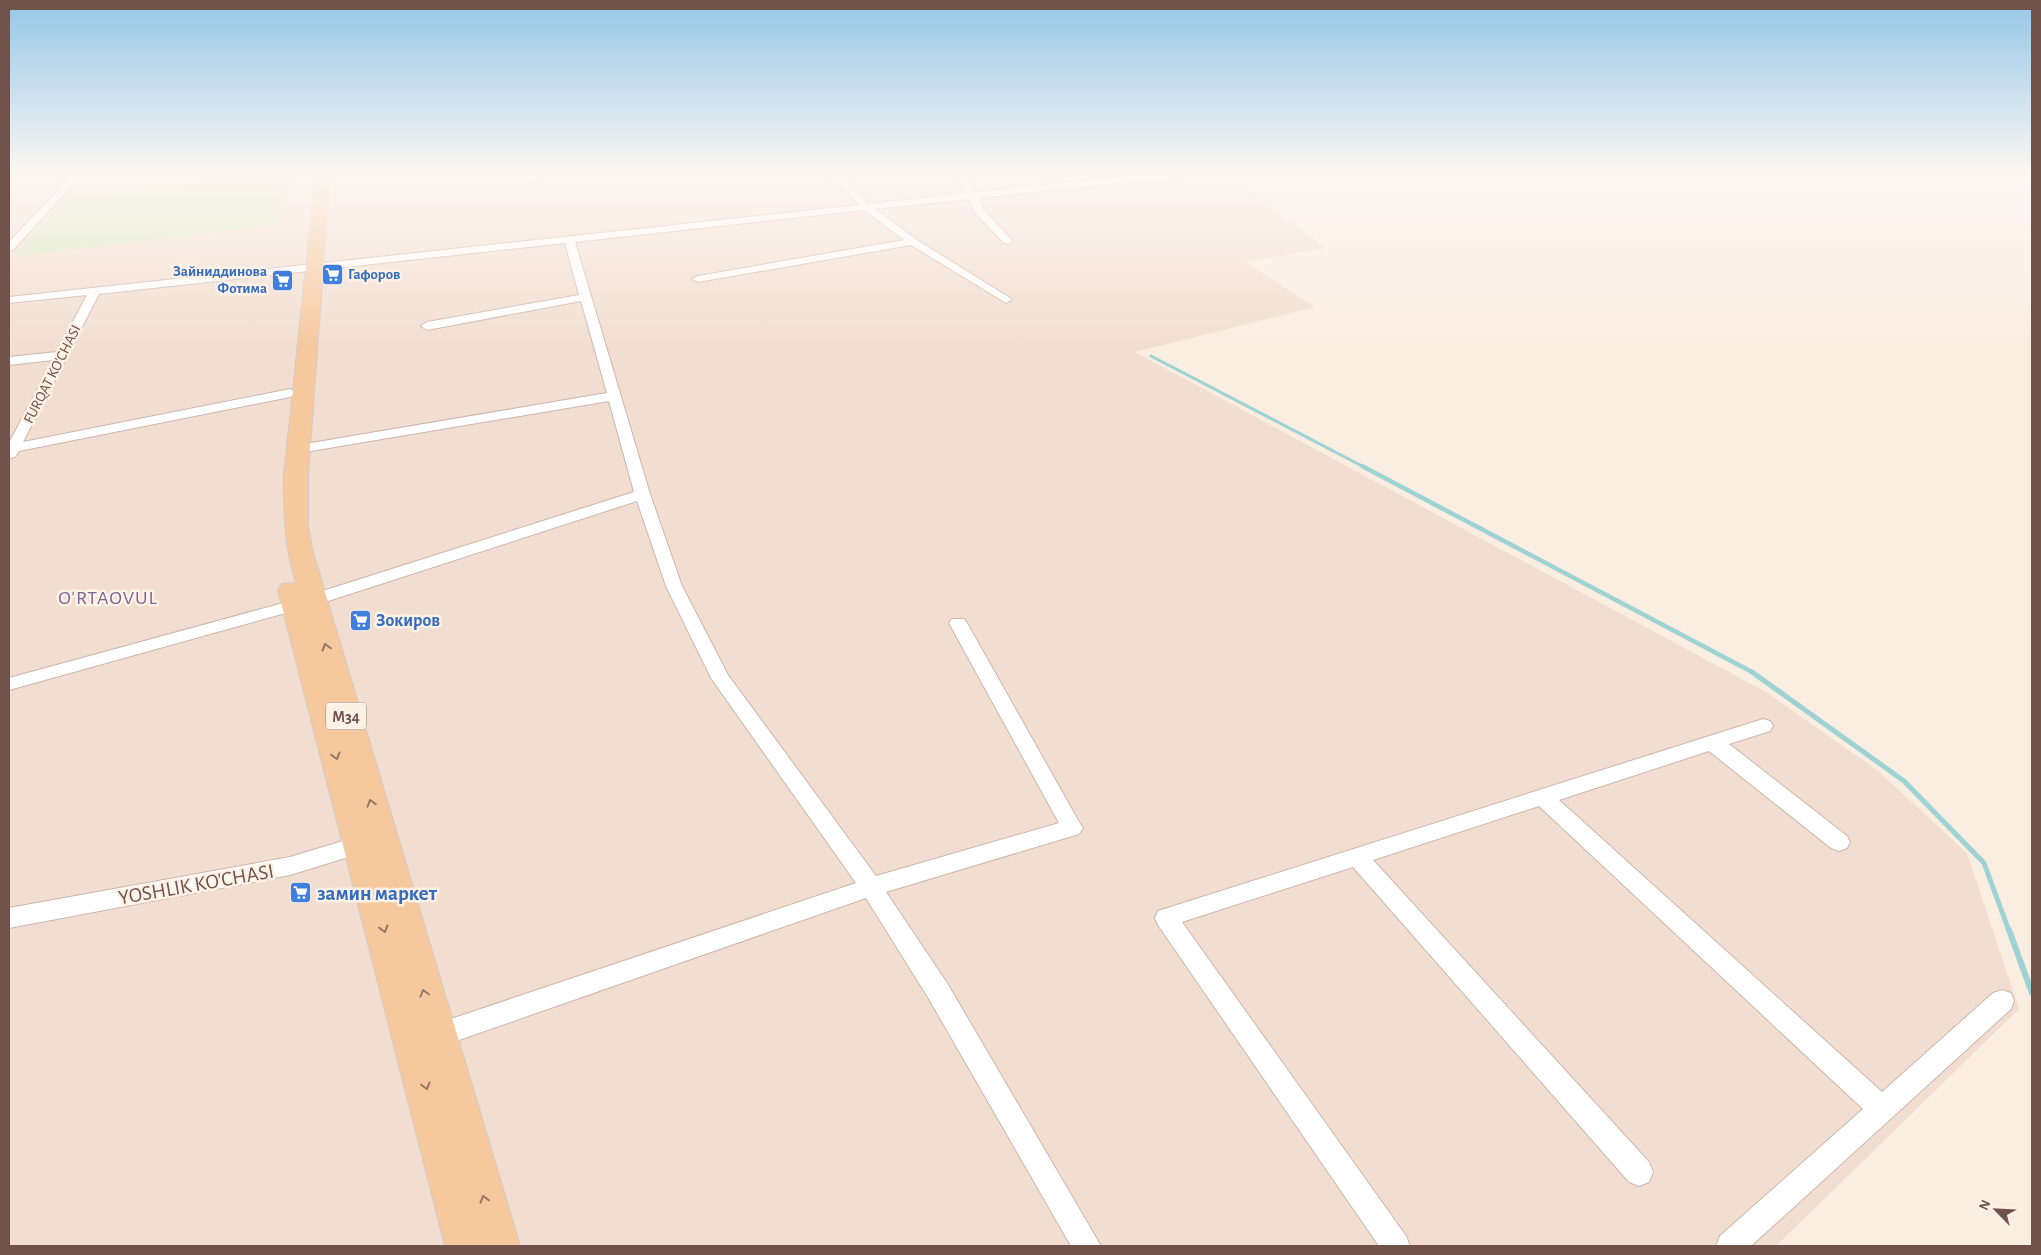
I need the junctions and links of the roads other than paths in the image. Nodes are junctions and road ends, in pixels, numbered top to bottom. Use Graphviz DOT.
graph roads {
  1 [pos="24,232"];
  2 [pos="308,232"];
  3 [pos="313,232"];
  4 [pos="636,232"];
  5 [pos="899,232"];
  6 [pos="999,232"];
  7 [pos="569,239"];
  8 [pos="1008,241"];
  9 [pos="913,242"];
  10 [pos="10,246"];
  11 [pos="307,267"];
  12 [pos="698,279"];
  13 [pos="95,290"];
  14 [pos="586,297"];
  15 [pos="9,300"];
  16 [pos="1006,300"];
  17 [pos="427,326"];
  18 [pos="62,355"];
  19 [pos="9,361"];
  20 [pos="290,393"];
  21 [pos="615,396"];
  22 [pos="299,449"];
  23 [pos="10,451"];
  24 [pos="642,494"];
  25 [pos="303,602"];
  26 [pos="958,623"];
  27 [pos="9,684"];
  28 [pos="1763,726"];
  29 [pos="1712,742"];
  30 [pos="1542,797"];
  31 [pos="371,841"];
  32 [pos="1838,842"];
  33 [pos="1357,857"];
  34 [pos="872,887"];
  35 [pos="9,918"];
  36 [pos="2002,1000"];
  37 [pos="436,1036"];
  38 [pos="1882,1109"];
  39 [pos="1639,1172"];
  40 [pos="468,1246"];
  41 [pos="498,1246"];
  42 [pos="1087,1246"];
  43 [pos="1396,1246"];
  44 [pos="1730,1246"];
  1 -- 10 [label="street"];
  2 -- 11 [label="main road, M34"];
  3 -- 11 [label="main road, M34"];
  4 -- 7 [label="street"];
  5 -- 9 [label="street"];
  6 -- 8 [label="street"];
  7 -- 11 [label="street"];
  7 -- 14 [label="street"];
  9 -- 12 [label="street"];
  9 -- 16 [label="street"];
  11 -- 13 [label="street"];
  11 -- 20 [label="main road, M34"];
  11 -- 22 [label="main road, M34"];
  13 -- 15 [label="street"];
  13 -- 18 [label="street, FURQAT KO'CHASI"];
  14 -- 17 [label="street"];
  14 -- 21 [label="street"];
  18 -- 19 [label="street"];
  18 -- 23 [label="street, FURQAT KO'CHASI"];
  20 -- 23 [label="street"];
  20 -- 25 [label="main road, M34"];
  21 -- 22 [label="street"];
  21 -- 24 [label="street"];
  22 -- 25 [label="main road, M34"];
  24 -- 25 [label="street"];
  24 -- 34 [label="street"];
  25 -- 27 [label="street"];
  25 -- 31 [label="main road, M34"];
  26 -- 34 [label="street"];
  28 -- 29 [label="street"];
  29 -- 30 [label="street"];
  29 -- 32 [label="street"];
  30 -- 33 [label="street"];
  30 -- 38 [label="street"];
  31 -- 35 [label="street, YOSHLIK KO'CHASI"];
  37 -- 31 [label="main road, M34, one-way"];
  31 -- 40 [label="main road, M34, one-way"];
  33 -- 39 [label="street"];
  33 -- 43 [label="street"];
  34 -- 37 [label="street"];
  34 -- 42 [label="street"];
  36 -- 38 [label="street"];
  41 -- 37 [label="main road, M34, one-way"];
  38 -- 44 [label="street"];
}
